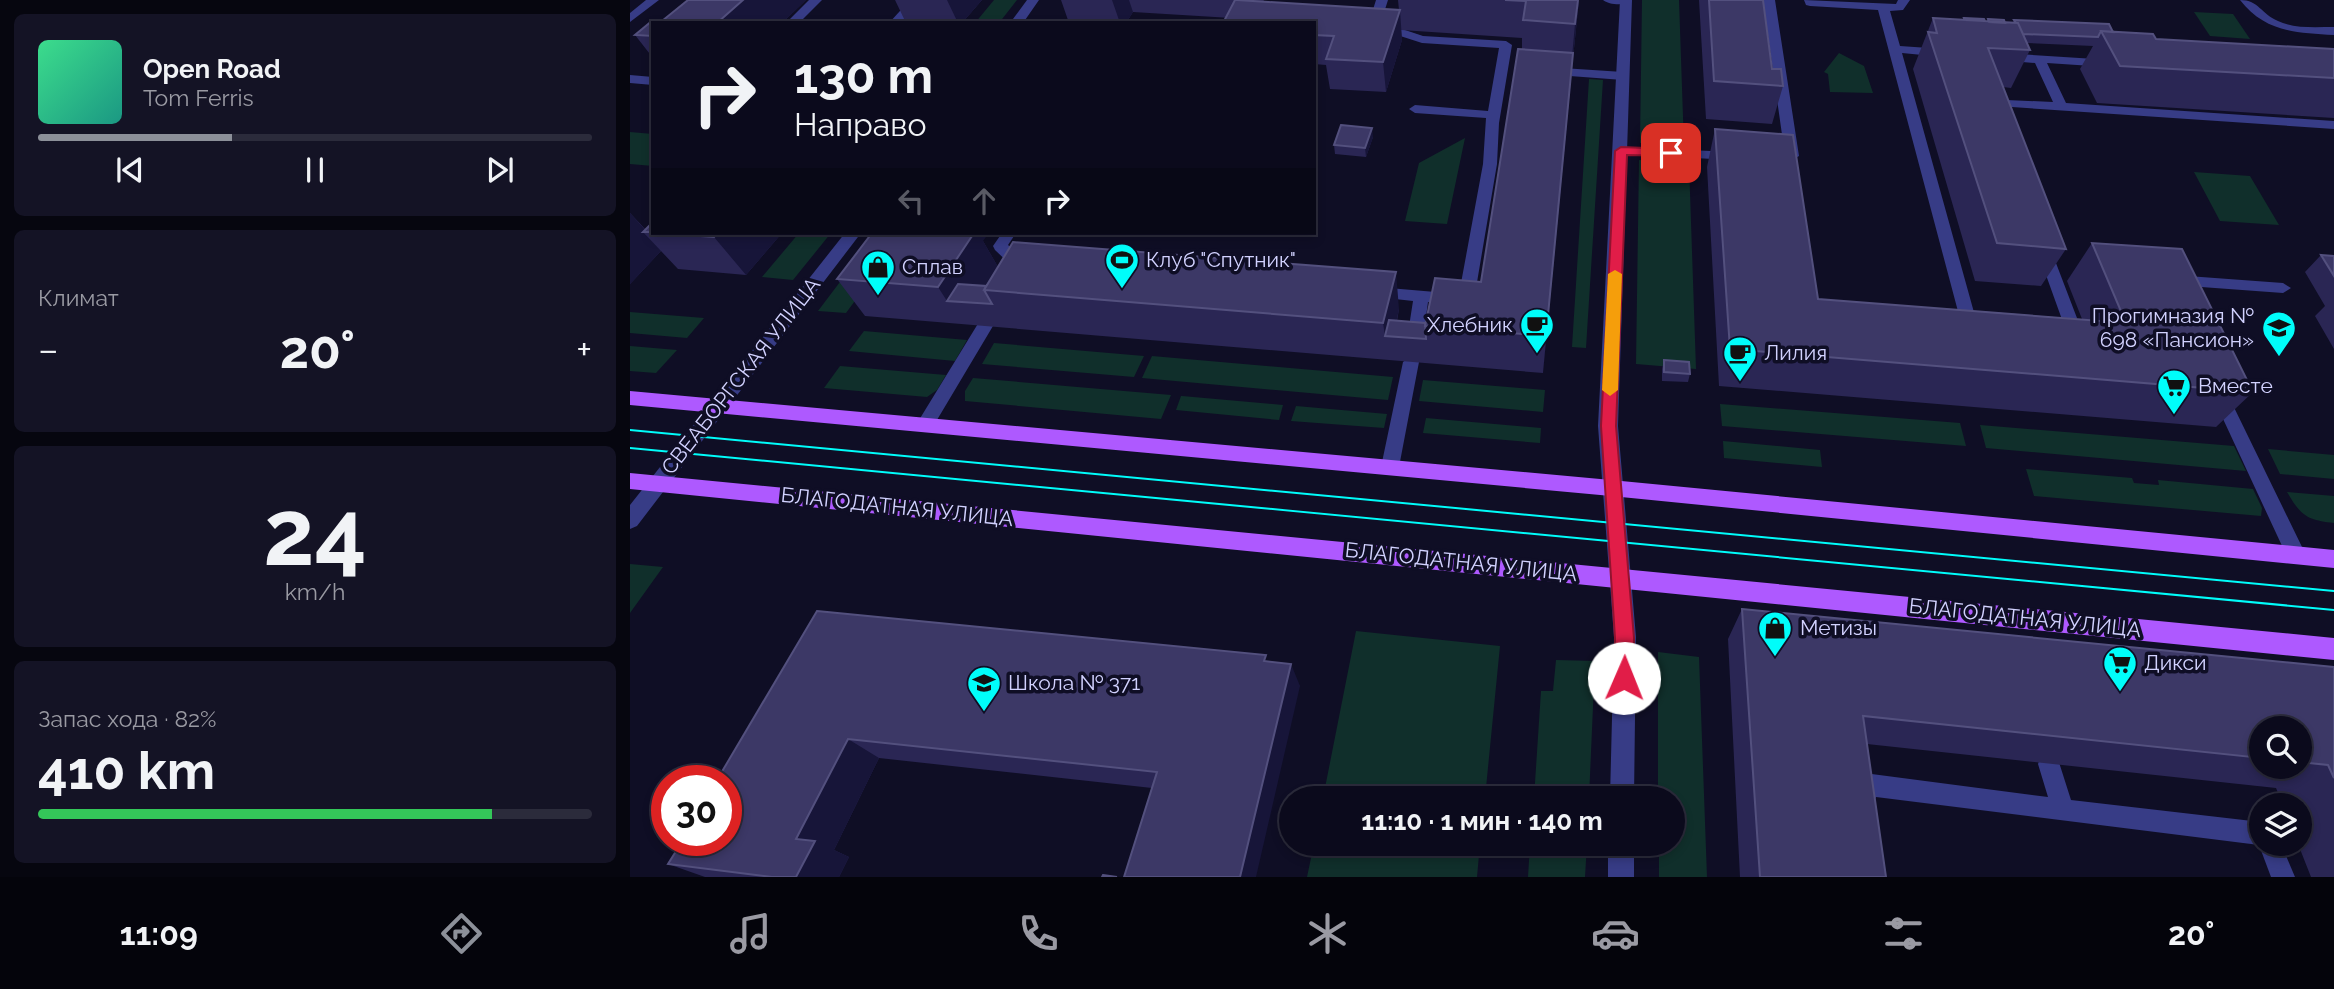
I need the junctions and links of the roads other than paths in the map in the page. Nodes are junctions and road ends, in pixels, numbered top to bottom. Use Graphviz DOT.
graph roads {
  1 [pos="653,0"];
  2 [pos="816,0"];
  3 [pos="916,0"];
  4 [pos="1033,0"];
  5 [pos="1382,0"];
  6 [pos="1620,0"];
  7 [pos="1769,0"];
  8 [pos="1810,0"];
  9 [pos="1904,0"];
  10 [pos="2246,0"];
  11 [pos="1883,7"];
  12 [pos="633,14"];
  13 [pos="794,21"];
  14 [pos="897,21"];
  15 [pos="1017,21"];
  16 [pos="1349,21"];
  17 [pos="1375,23"];
  18 [pos="2334,31"];
  19 [pos="1895,49"];
  20 [pos="1964,54"];
  21 [pos="1991,56"];
  22 [pos="2039,59"];
  23 [pos="2117,63"];
  24 [pos="1515,69"];
  25 [pos="1623,76"];
  26 [pos="2062,106"];
  27 [pos="1415,109"];
  28 [pos="1494,115"];
  29 [pos="1994,115"];
  30 [pos="2334,125"];
  31 [pos="1621,151"];
  32 [pos="1752,157"];
  33 [pos="1789,164"];
  34 [pos="2038,232"];
  35 [pos="851,235"];
  36 [pos="1008,235"];
  37 [pos="1047,268"];
  38 [pos="2164,283"];
  39 [pos="2283,288"];
  40 [pos="1358,291"];
  41 [pos="1422,296"];
  42 [pos="985,326"];
  43 [pos="1975,342"];
  44 [pos="2068,350"];
  45 [pos="2212,378"];
  46 [pos="630,398"];
  47 [pos="718,406"];
  48 [pos="925,425"];
  49 [pos="1390,467"];
  50 [pos="630,481"];
  51 [pos="658,484"];
  52 [pos="1611,488"];
  53 [pos="630,520"];
  54 [pos="2296,555"];
  55 [pos="2334,559"];
  56 [pos="1619,578"];
  57 [pos="2011,617"];
  58 [pos="2017,641"];
  59 [pos="2334,649"];
  60 [pos="2049,764"];
  61 [pos="1622,786"];
  62 [pos="2063,810"];
  63 [pos="1869,820"];
  64 [pos="2249,833"];
  65 [pos="1621,856"];
  66 [pos="2275,856"];
  67 [pos="1621,877"];
  68 [pos="2283,877"];
  1 -- 12 [label="lane"];
  2 -- 13 [label="lane"];
  3 -- 14 [label="lane"];
  4 -- 15 [label="street"];
  5 -- 17 [label="lane"];
  6 -- 25 [label="street"];
  7 -- 33 [label="lane"];
  8 -- 11 [label="lane"];
  9 -- 11 [label="lane"];
  10 -- 18 [label="lane"];
  11 -- 19 [label="lane"];
  16 -- 17 [label="lane"];
  17 -- 24 [label="lane"];
  19 -- 20 [label="lane"];
  19 -- 43 [label="lane"];
  21 -- 22 [label="lane"];
  22 -- 23 [label="lane"];
  22 -- 26 [label="lane"];
  24 -- 25 [label="lane"];
  24 -- 28 [label="lane"];
  25 -- 31 [label="street"];
  26 -- 29 [label="lane"];
  26 -- 30 [label="lane"];
  27 -- 28 [label="lane"];
  28 -- 41 [label="lane"];
  31 -- 32 [label="lane"];
  31 -- 52 [label="street"];
  34 -- 44 [label="lane"];
  35 -- 47 [label="street, СВЕАБОРГСКАЯ УЛИЦА"];
  36 -- 37 [label="lane"];
  38 -- 39 [label="lane"];
  40 -- 41 [label="lane"];
  41 -- 49 [label="lane"];
  42 -- 48 [label="lane"];
  45 -- 54 [label="lane"];
  46 -- 47 [label="main road"];
  47 -- 48 [label="main road"];
  47 -- 51 [label="street, СВЕАБОРГСКАЯ УЛИЦА"];
  48 -- 49 [label="main road"];
  49 -- 52 [label="main road"];
  50 -- 51 [label="main road, БЛАГОДАТНАЯ УЛИЦА"];
  51 -- 53 [label="street, СВЕАБОРГСКАЯ УЛИЦА"];
  51 -- 56 [label="main road, БЛАГОДАТНАЯ УЛИЦА"];
  52 -- 54 [label="main road"];
  52 -- 56 [label="street"];
  54 -- 55 [label="main road"];
  56 -- 57 [label="main road, БЛАГОДАТНАЯ УЛИЦА"];
  56 -- 61 [label="street"];
  57 -- 58 [label="lane"];
  57 -- 59 [label="main road, БЛАГОДАТНАЯ УЛИЦА"];
  60 -- 62 [label="lane"];
  62 -- 63 [label="lane"];
  62 -- 64 [label="lane"];
  65 -- 67 [label="street"];
  66 -- 68 [label="lane"];
}
